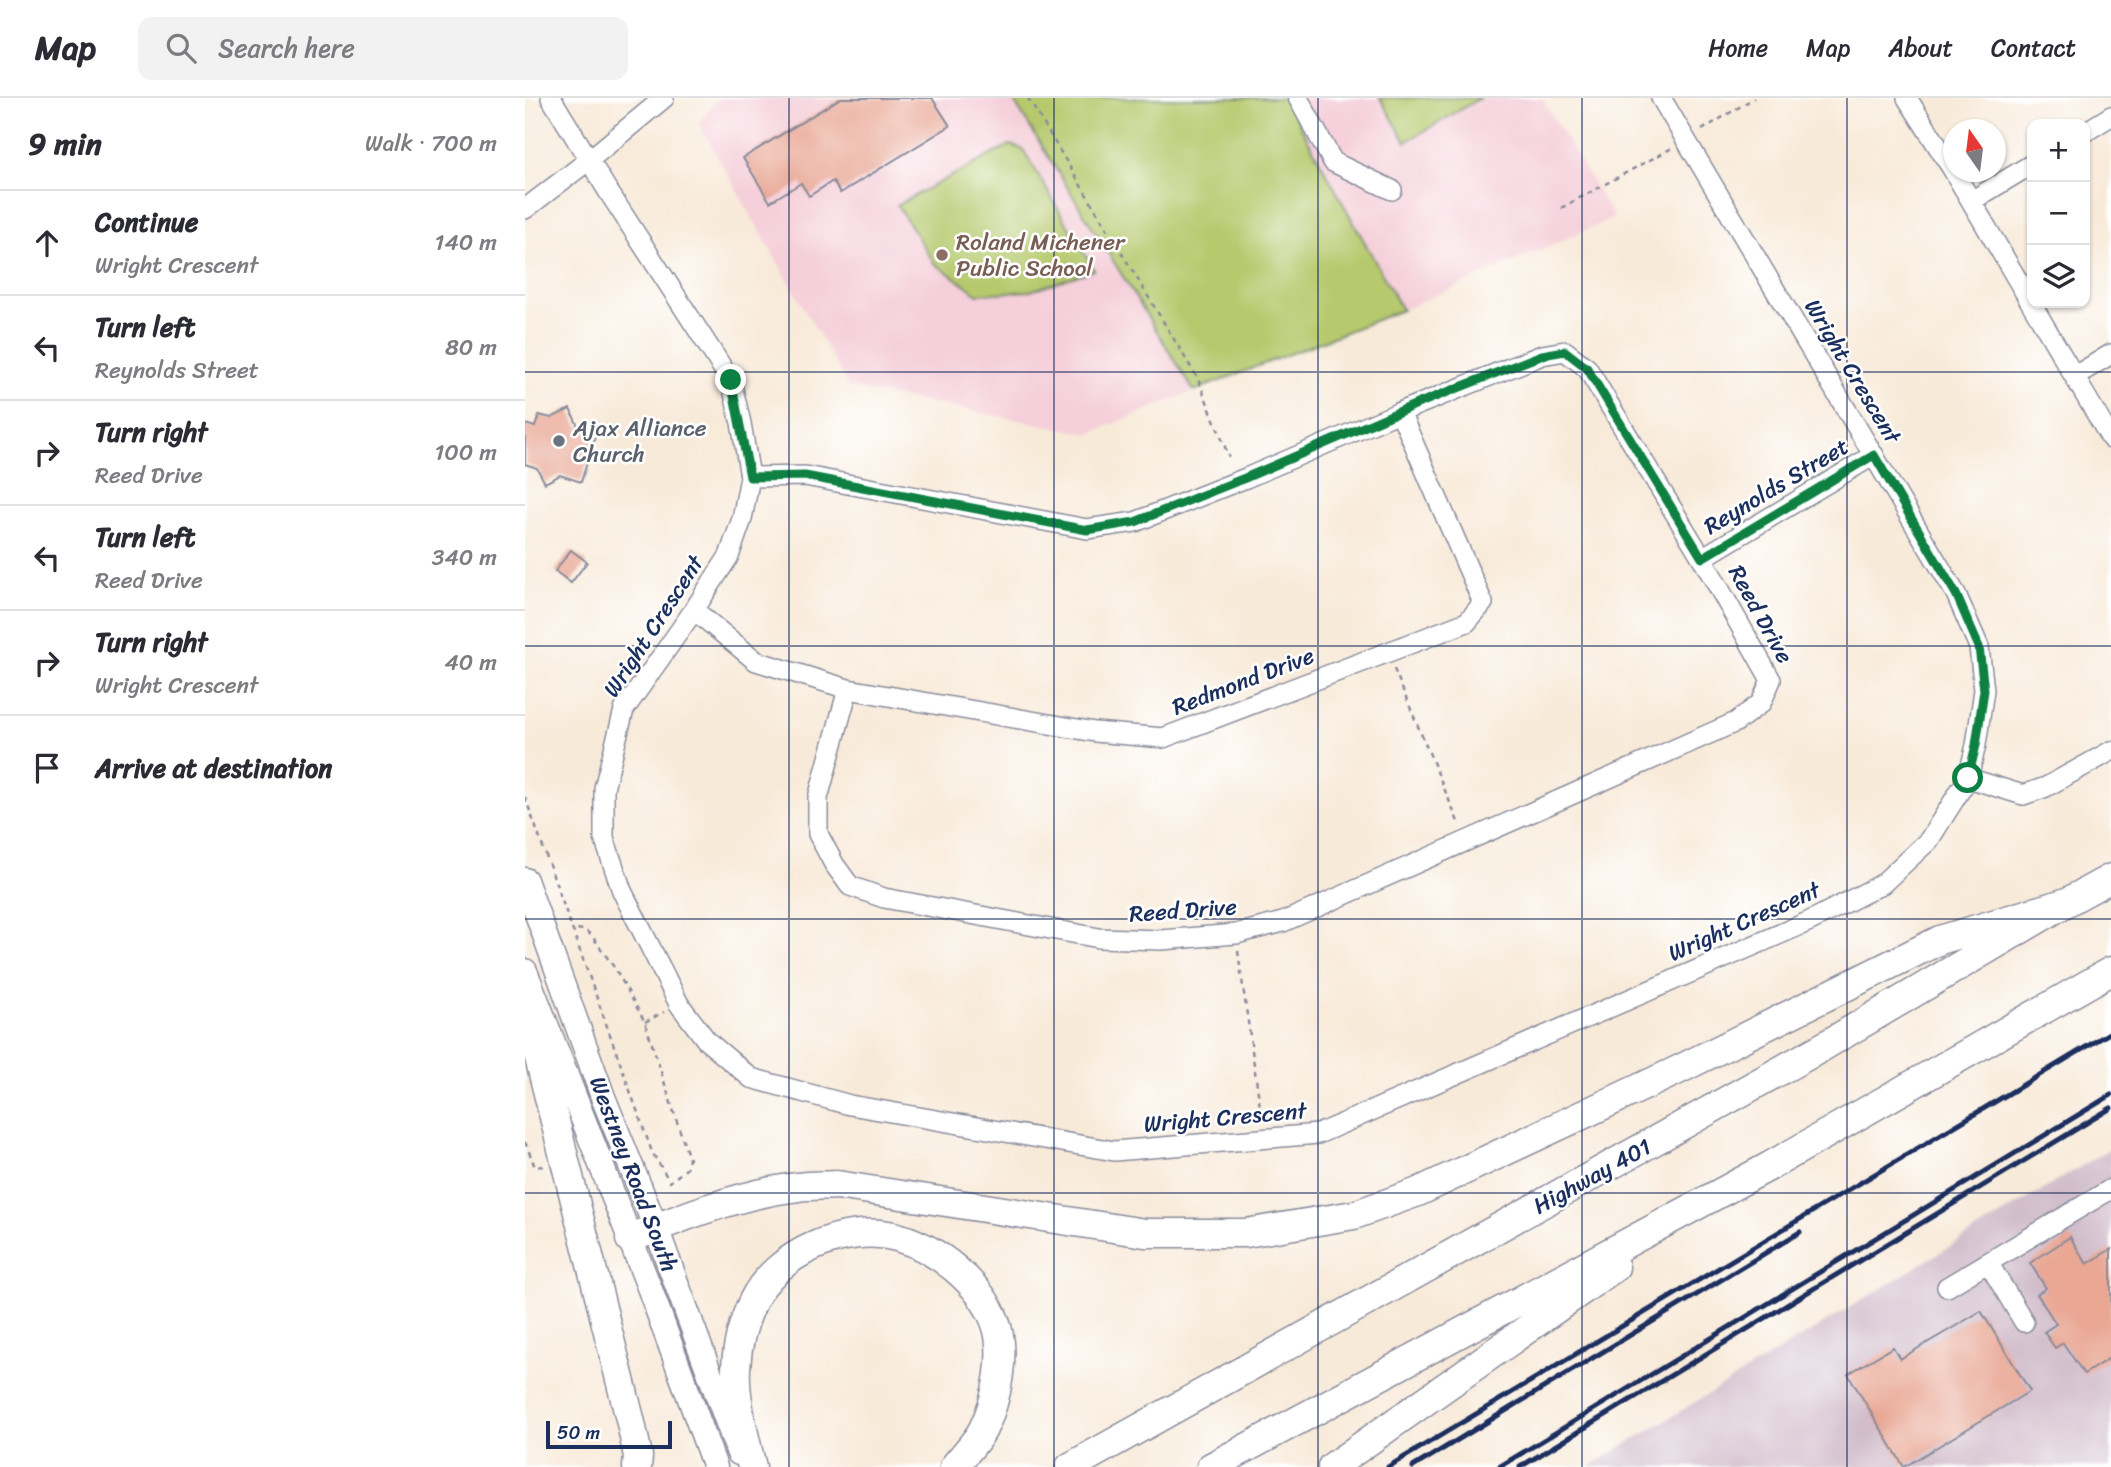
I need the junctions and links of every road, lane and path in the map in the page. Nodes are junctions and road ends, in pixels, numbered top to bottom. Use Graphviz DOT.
graph roads {
  1 [pos="551,98"];
  2 [pos="664,98"];
  3 [pos="1028,98"];
  4 [pos="1298,98"];
  5 [pos="1661,98"];
  6 [pos="1754,98"];
  7 [pos="1907,98"];
  8 [pos="2111,116"];
  9 [pos="2090,129"];
  10 [pos="1686,140"];
  11 [pos="1943,154"];
  12 [pos="589,160"];
  13 [pos="2027,167"];
  14 [pos="1961,182"];
  15 [pos="1392,190"];
  16 [pos="1973,200"];
  17 [pos="1561,208"];
  18 [pos="525,209"];
  19 [pos="2111,354"];
  20 [pos="2074,376"];
  21 [pos="1400,412"];
  22 [pos="2111,439"];
  23 [pos="1874,455"];
  24 [pos="1229,457"];
  25 [pos="750,477"];
  26 [pos="1702,558"];
  27 [pos="695,610"];
  28 [pos="1394,669"];
  29 [pos="848,688"];
  30 [pos="2111,751"];
  31 [pos="1968,778"];
  32 [pos="525,797"];
  33 [pos="1466,841"];
  34 [pos="2111,878"];
  35 [pos="525,880"];
  36 [pos="2067,902"];
  37 [pos="574,929"];
  38 [pos="1236,934"];
  39 [pos="525,971"];
  40 [pos="2111,971"];
  41 [pos="525,1002"];
  42 [pos="1266,1138"];
  43 [pos="525,1142"];
  44 [pos="550,1164"];
  45 [pos="1770,1166"];
  46 [pos="2111,1189"];
  47 [pos="656,1228"];
  48 [pos="630,1240"];
  49 [pos="1989,1264"];
  50 [pos="1948,1287"];
  51 [pos="2024,1322"];
  52 [pos="637,1467"];
  53 [pos="715,1467"];
  54 [pos="745,1467"];
  55 [pos="752,1467"];
  56 [pos="954,1467"];
  57 [pos="1070,1467"];
  58 [pos="1211,1467"];
  59 [pos="1332,1467"];
  1 -- 12 [label="street, Wright Crescent"];
  2 -- 12 [label="street"];
  3 -- 24 [label="path"];
  4 -- 15 [label="street"];
  5 -- 10 [label="street, Wright Crescent"];
  6 -- 10 [label="path"];
  7 -- 11 [label="street"];
  8 -- 9 [label="street"];
  10 -- 17 [label="path"];
  10 -- 23 [label="street, Wright Crescent"];
  12 -- 18 [label="street"];
  12 -- 25 [label="street, Wright Crescent"];
  13 -- 16 [label="street"];
  14 -- 16 [label="street"];
  16 -- 20 [label="street"];
  19 -- 20 [label="street"];
  20 -- 22 [label="street"];
  21 -- 25 [label="street, Reed Drive"];
  21 -- 26 [label="street, Reed Drive"];
  21 -- 29 [label="street, Redmond Drive"];
  23 -- 26 [label="street, Reynolds Street"];
  23 -- 31 [label="street, Wright Crescent"];
  25 -- 27 [label="street, Wright Crescent"];
  26 -- 33 [label="street, Reed Drive"];
  27 -- 29 [label="street, Redmond Drive"];
  27 -- 42 [label="street, Wright Crescent"];
  28 -- 33 [label="path"];
  29 -- 38 [label="street, Reed Drive"];
  30 -- 31 [label="street"];
  31 -- 42 [label="street, Wright Crescent"];
  32 -- 37 [label="path"];
  33 -- 38 [label="street, Reed Drive"];
  34 -- 36 [label="highway, Highway 401"];
  35 -- 47 [label="main road, Westney Road South"];
  36 -- 47 [label="highway"];
  36 -- 57 [label="highway, Highway 401"];
  37 -- 37 [label="path"];
  38 -- 42 [label="path"];
  39 -- 48 [label="main road, Westney Road South"];
  40 -- 45 [label="highway"];
  41 -- 52 [label="highway"];
  43 -- 44 [label="path"];
  45 -- 58 [label="highway"];
  45 -- 59 [label="highway"];
  46 -- 49 [label="street"];
  47 -- 48 [label="highway"];
  47 -- 54 [label="main road, Westney Road South"];
  48 -- 53 [label="main road, Westney Road South"];
  49 -- 50 [label="street"];
  49 -- 51 [label="street"];
  55 -- 56 [label="highway"];
}
